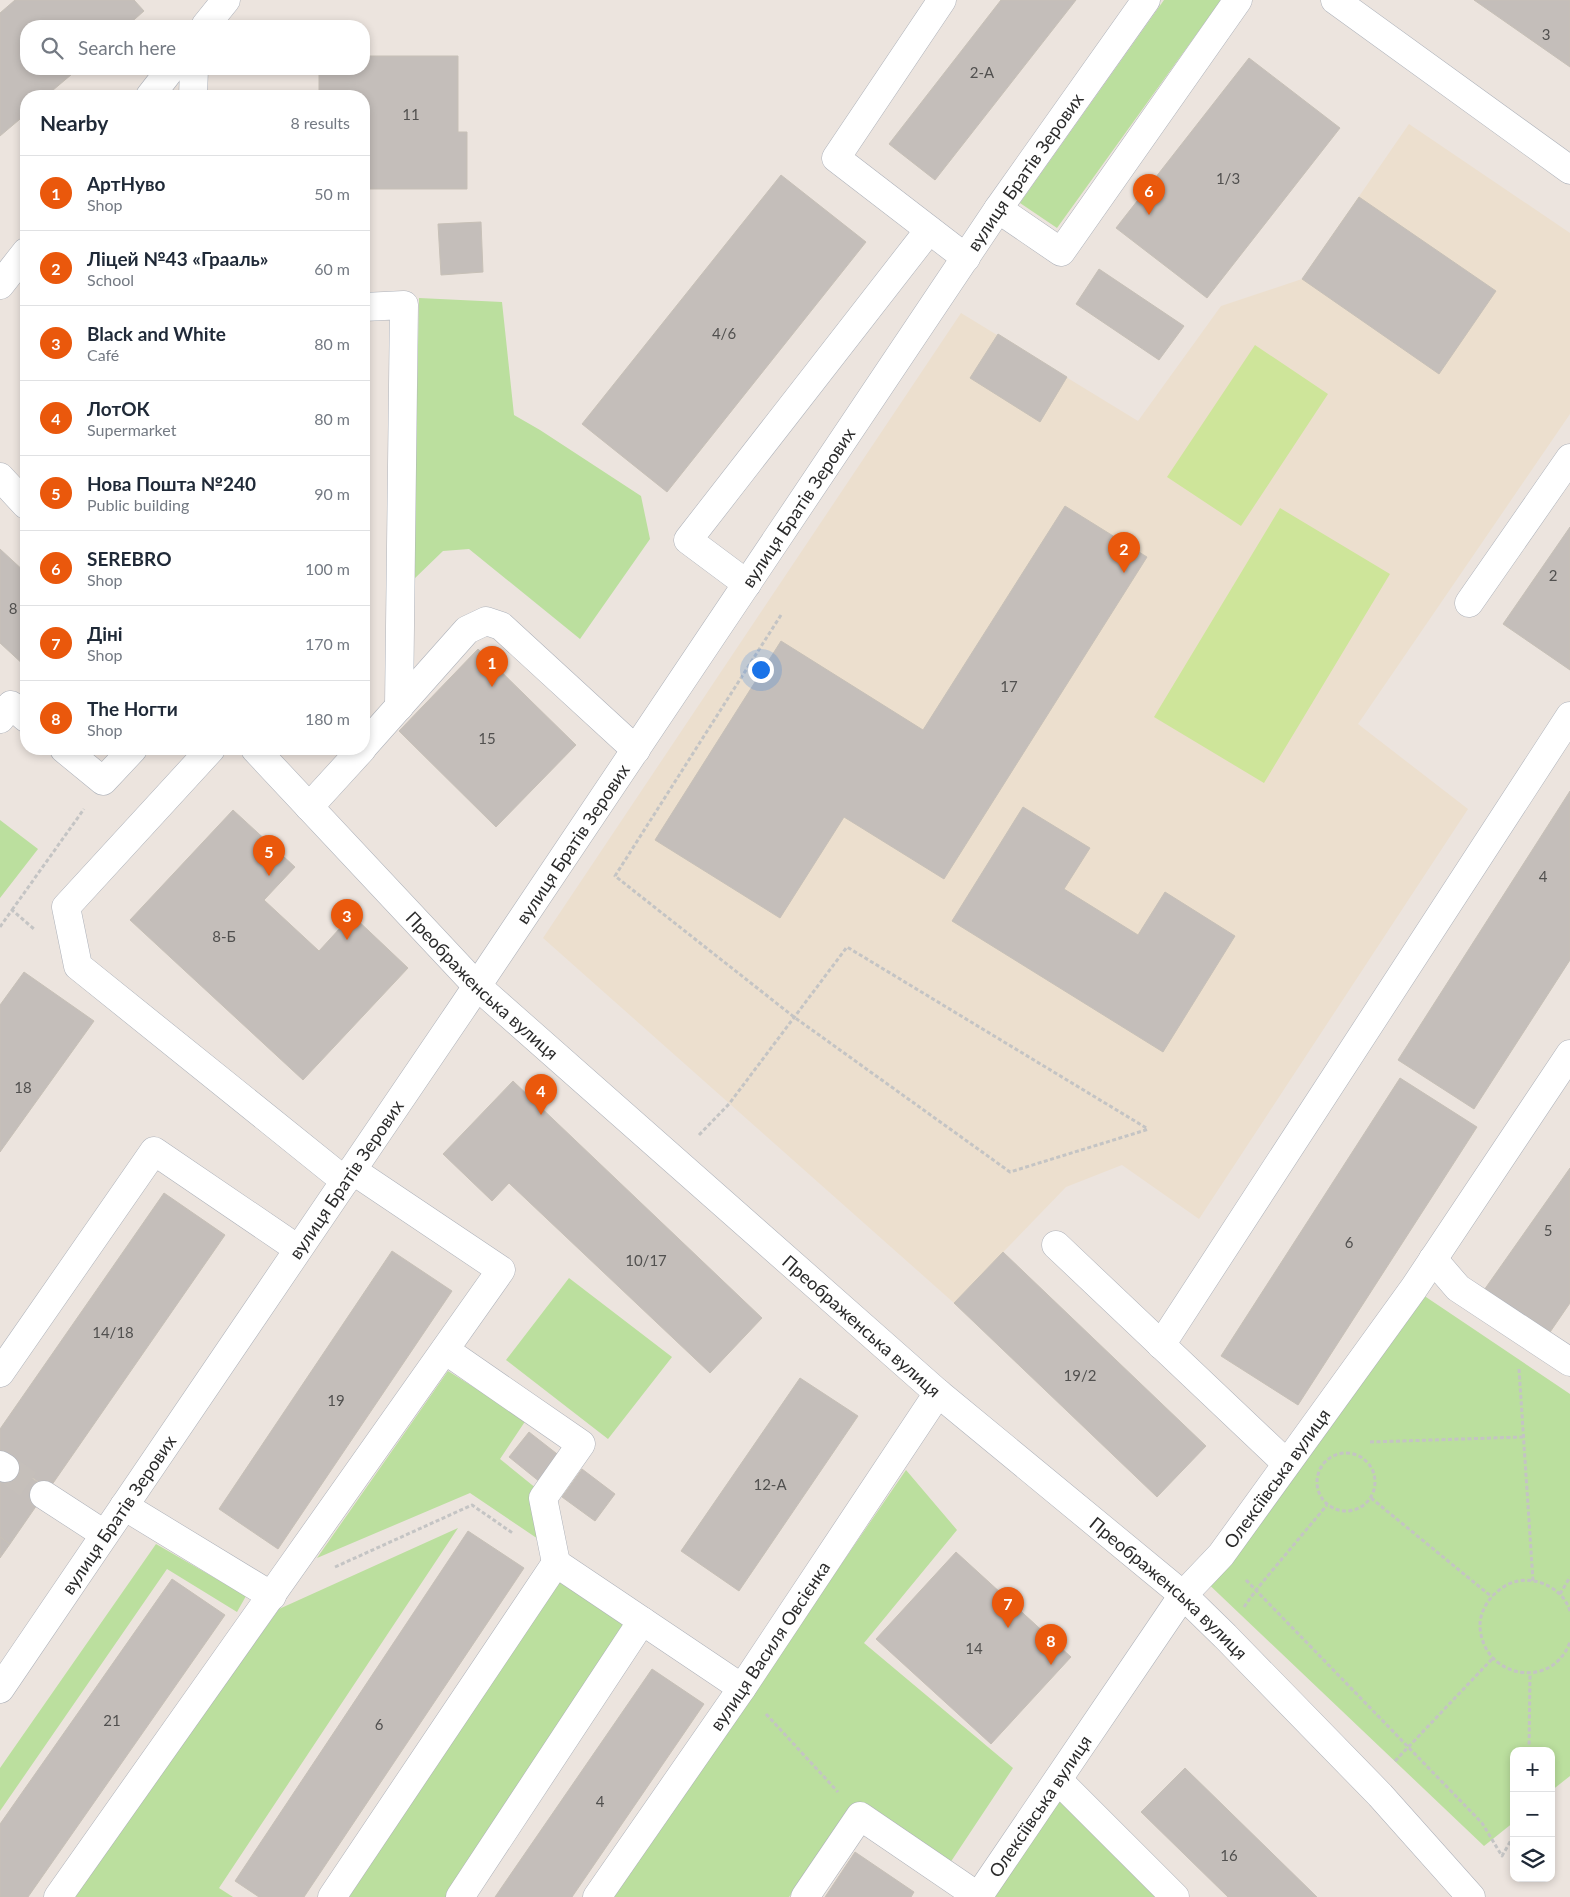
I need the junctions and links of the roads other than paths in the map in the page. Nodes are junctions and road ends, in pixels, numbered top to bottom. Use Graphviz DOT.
graph roads {
  1 [pos="226,0"];
  2 [pos="942,0"];
  3 [pos="1146,0"];
  4 [pos="1238,0"];
  5 [pos="1335,0"];
  6 [pos="210,20"];
  7 [pos="167,75"];
  8 [pos="194,75"];
  9 [pos="155,90"];
  10 [pos="193,90"];
  11 [pos="1570,170"];
  12 [pos="998,210"];
  13 [pos="929,230"];
  14 [pos="966,258"];
  15 [pos="20,260"];
  16 [pos="0,285"];
  17 [pos="370,306"];
  18 [pos="1570,458"];
  19 [pos="0,477"];
  20 [pos="20,499"];
  21 [pos="747,584"];
  22 [pos="1469,603"];
  23 [pos="399,707"];
  24 [pos="20,713"];
  25 [pos="1570,716"];
  26 [pos="0,719"];
  27 [pos="370,740"];
  28 [pos="636,750"];
  29 [pos="72,755"];
  30 [pos="128,755"];
  31 [pos="205,755"];
  32 [pos="261,755"];
  33 [pos="357,755"];
  34 [pos="309,807"];
  35 [pos="477,986"];
  36 [pos="1570,1054"];
  37 [pos="349,1175"];
  38 [pos="1056,1246"];
  39 [pos="298,1249"];
  40 [pos="1434,1259"];
  41 [pos="1161,1345"];
  42 [pos="445,1350"];
  43 [pos="1567,1353"];
  44 [pos="0,1373"];
  45 [pos="938,1393"];
  46 [pos="1286,1462"];
  47 [pos="44,1495"];
  48 [pos="124,1506"];
  49 [pos="104,1534"];
  50 [pos="556,1562"];
  51 [pos="1182,1595"];
  52 [pos="272,1596"];
  53 [pos="642,1621"];
  54 [pos="742,1688"];
  55 [pos="0,1689"];
  56 [pos="1058,1780"];
  57 [pos="58,1897"];
  58 [pos="332,1897"];
  59 [pos="460,1897"];
  60 [pos="597,1897"];
  61 [pos="805,1897"];
  62 [pos="979,1897"];
  63 [pos="1175,1897"];
  64 [pos="1471,1897"];
  1 -- 6 [label="street"];
  2 -- 13 [label="street"];
  3 -- 12 [label="street, вулиця Братів Зерових"];
  4 -- 12 [label="street"];
  5 -- 11 [label="street"];
  7 -- 9 [label="street"];
  8 -- 10 [label="street"];
  12 -- 14 [label="street, вулиця Братів Зерових"];
  13 -- 14 [label="street"];
  13 -- 21 [label="street"];
  14 -- 21 [label="street, вулиця Братів Зерових"];
  15 -- 16 [label="street"];
  17 -- 23 [label="street"];
  18 -- 22 [label="street"];
  19 -- 20 [label="street"];
  21 -- 28 [label="street, вулиця Братів Зерових"];
  23 -- 27 [label="street"];
  23 -- 28 [label="street"];
  24 -- 26 [label="street"];
  25 -- 41 [label="street"];
  28 -- 35 [label="street, вулиця Братів Зерових"];
  29 -- 30 [label="street"];
  31 -- 37 [label="street"];
  32 -- 34 [label="street, Преображенська вулиця"];
  33 -- 34 [label="street"];
  34 -- 35 [label="street, Преображенська вулиця"];
  35 -- 37 [label="street, вулиця Братів Зерових"];
  35 -- 45 [label="street, Преображенська вулиця"];
  36 -- 40 [label="street, Олексіївська вулиця"];
  37 -- 39 [label="street, вулиця Братів Зерових"];
  37 -- 42 [label="street"];
  38 -- 41 [label="street"];
  39 -- 44 [label="street"];
  39 -- 48 [label="street, вулиця Братів Зерових"];
  40 -- 43 [label="street"];
  40 -- 46 [label="street, Олексіївська вулиця"];
  41 -- 46 [label="street"];
  42 -- 50 [label="street"];
  42 -- 52 [label="street"];
  45 -- 51 [label="street, Преображенська вулиця"];
  45 -- 54 [label="street, вулиця Василя Овсієнка"];
  46 -- 51 [label="street, Олексіївська вулиця"];
  47 -- 49 [label="street"];
  48 -- 49 [label="street, вулиця Братів Зерових"];
  48 -- 52 [label="street"];
  49 -- 55 [label="street, вулиця Братів Зерових"];
  50 -- 53 [label="street"];
  50 -- 58 [label="street"];
  51 -- 56 [label="street, Олексіївська вулиця"];
  51 -- 64 [label="street, Преображенська вулиця"];
  52 -- 57 [label="street"];
  53 -- 54 [label="street"];
  53 -- 59 [label="street"];
  54 -- 60 [label="street, вулиця Василя Овсієнка"];
  56 -- 62 [label="street, Олексіївська вулиця"];
  56 -- 63 [label="street"];
  61 -- 62 [label="street"];
}
